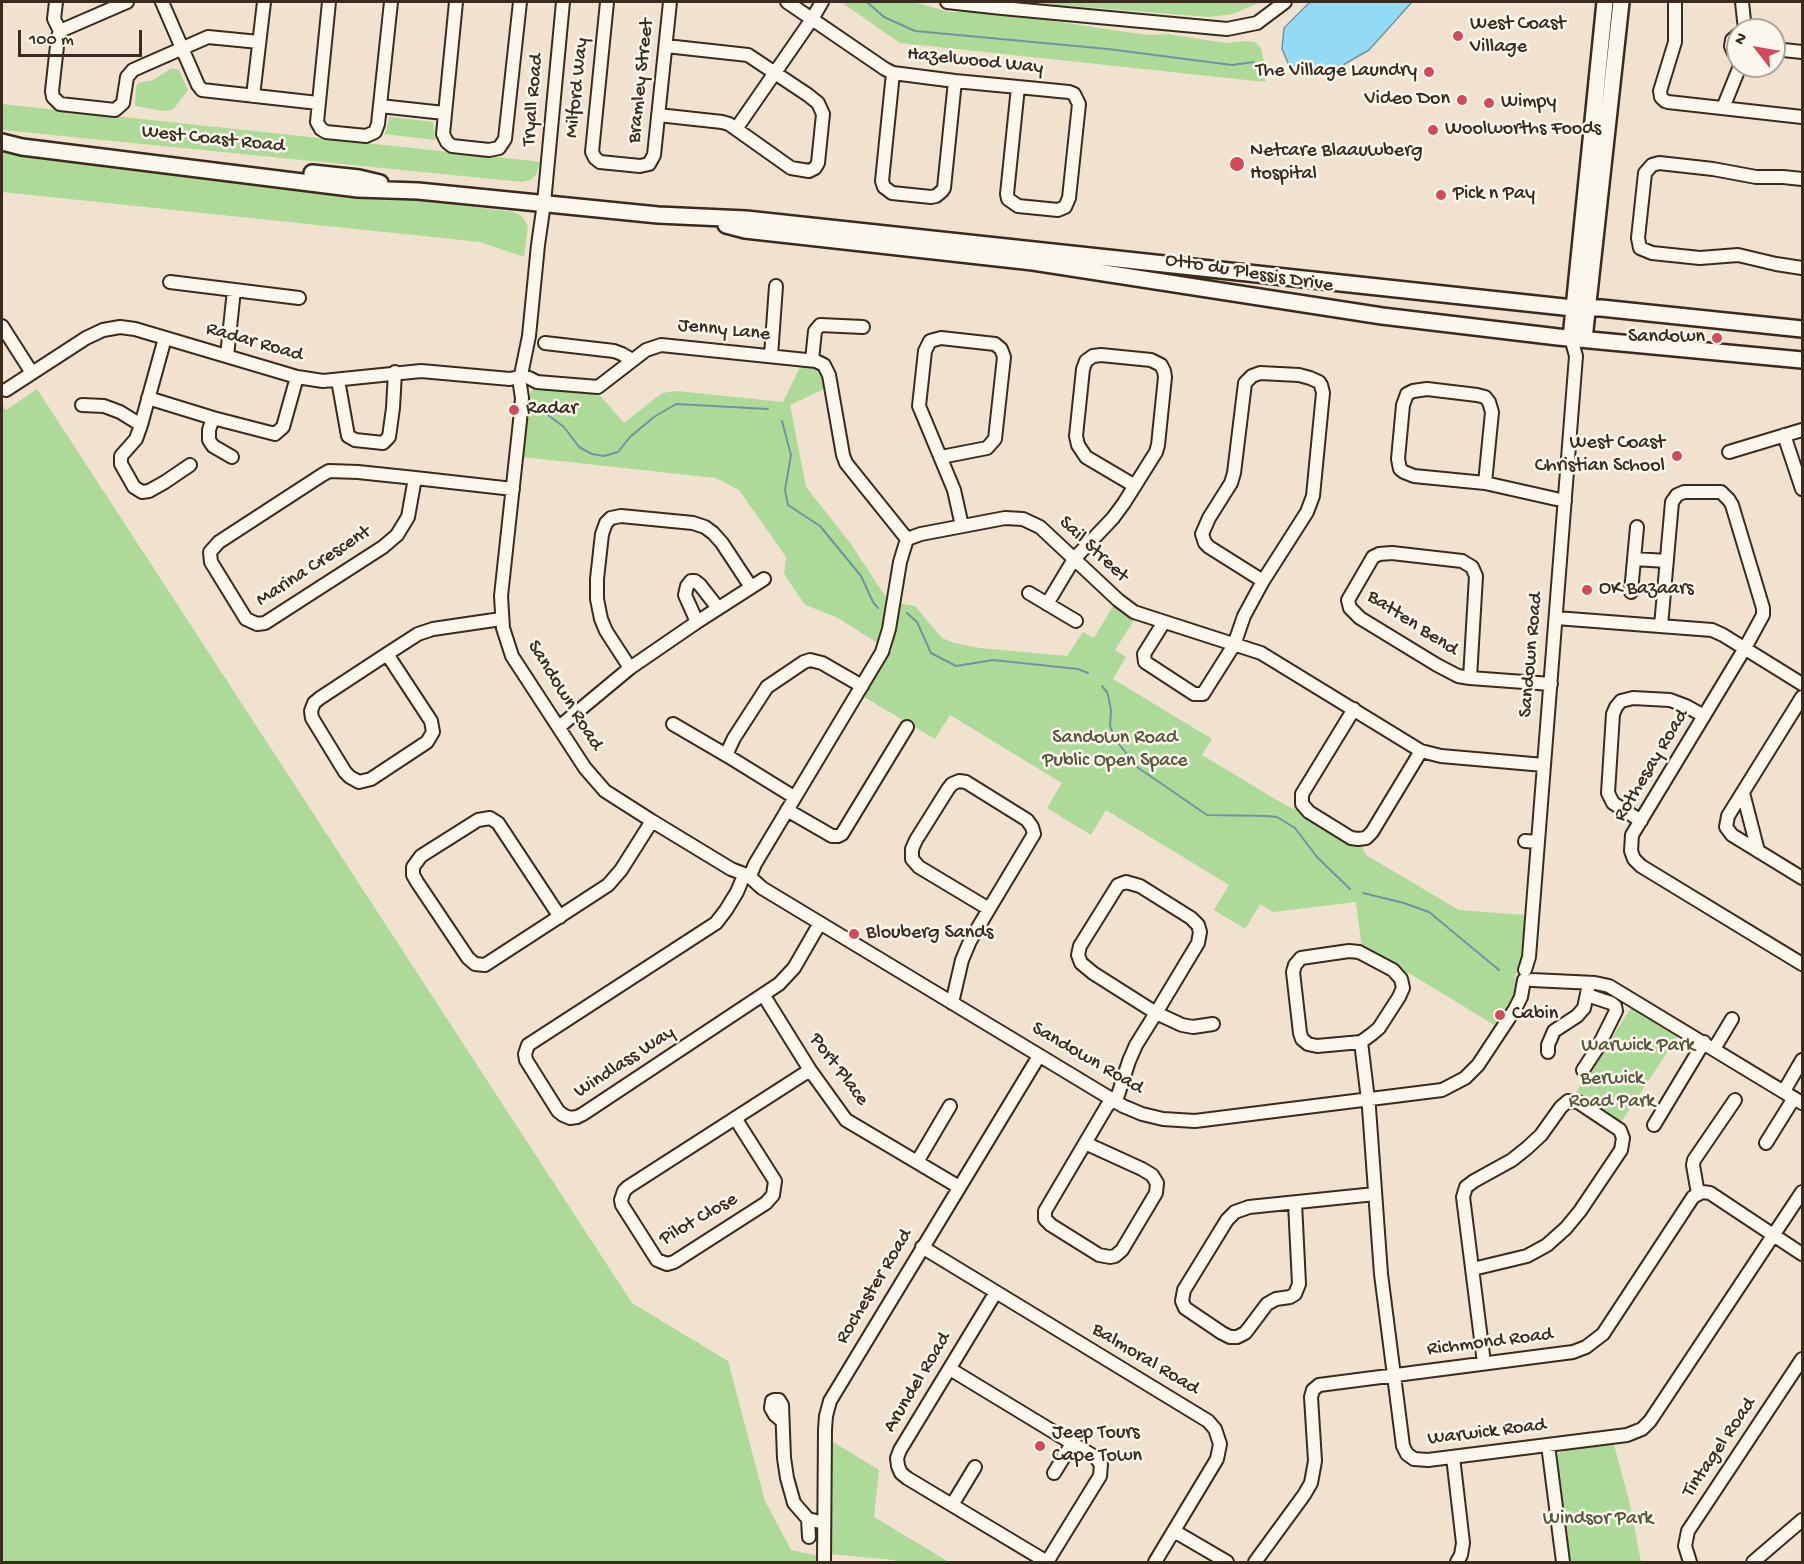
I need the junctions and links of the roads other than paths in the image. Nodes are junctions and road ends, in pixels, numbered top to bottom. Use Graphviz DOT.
graph roads {
  1 [pos="56,2"];
  2 [pos="162,2"];
  3 [pos="264,2"];
  4 [pos="329,2"];
  5 [pos="391,2"];
  6 [pos="456,2"];
  7 [pos="520,2"];
  8 [pos="563,2"];
  9 [pos="608,2"];
  10 [pos="670,2"];
  11 [pos="787,2"];
  12 [pos="822,2"];
  13 [pos="947,2"];
  14 [pos="1285,2"];
  15 [pos="1605,2"];
  16 [pos="1621,2"];
  17 [pos="1675,2"];
  18 [pos="1743,2"];
  19 [pos="119,3"];
  20 [pos="1744,18"];
  21 [pos="812,19"];
  22 [pos="60,31"];
  23 [pos="259,42"];
  24 [pos="666,46"];
  25 [pos="182,49"];
  26 [pos="1786,50"];
  27 [pos="1803,52"];
  28 [pos="776,72"];
  29 [pos="893,74"];
  30 [pos="1735,78"];
  31 [pos="955,81"];
  32 [pos="1018,87"];
  33 [pos="253,96"];
  34 [pos="318,103"];
  35 [pos="380,106"];
  36 [pos="1723,108"];
  37 [pos="444,113"];
  38 [pos="658,115"];
  39 [pos="1803,117"];
  40 [pos="736,129"];
  41 [pos="2,142"];
  42 [pos="649,164"];
  43 [pos="1803,179"];
  44 [pos="544,203"];
  45 [pos="691,218"];
  46 [pos="1803,268"];
  47 [pos="170,282"];
  48 [pos="776,286"];
  49 [pos="234,290"];
  50 [pos="300,298"];
  51 [pos="1581,309"];
  52 [pos="2,326"];
  53 [pos="863,327"];
  54 [pos="1803,329"];
  55 [pos="165,338"];
  56 [pos="1578,339"];
  57 [pos="545,343"];
  58 [pos="227,356"];
  59 [pos="771,356"];
  60 [pos="632,360"];
  61 [pos="812,360"];
  62 [pos="1803,360"];
  63 [pos="32,372"];
  64 [pos="395,372"];
  65 [pos="297,377"];
  66 [pos="338,380"];
  67 [pos="524,380"];
  68 [pos="6,390"];
  69 [pos="148,398"];
  70 [pos="82,405"];
  71 [pos="213,418"];
  72 [pos="141,424"];
  73 [pos="1803,430"];
  74 [pos="1784,435"];
  75 [pos="1729,452"];
  76 [pos="232,457"];
  77 [pos="941,457"];
  78 [pos="190,465"];
  79 [pos="415,478"];
  80 [pos="1485,483"];
  81 [pos="1135,486"];
  82 [pos="513,489"];
  83 [pos="1803,489"];
  84 [pos="1565,501"];
  85 [pos="962,526"];
  86 [pos="1637,527"];
  87 [pos="907,539"];
  88 [pos="1634,559"];
  89 [pos="1074,560"];
  90 [pos="1667,561"];
  91 [pos="764,579"];
  92 [pos="1263,581"];
  93 [pos="751,587"];
  94 [pos="1630,592"];
  95 [pos="1029,593"];
  96 [pos="1047,604"];
  97 [pos="718,608"];
  98 [pos="1556,618"];
  99 [pos="501,619"];
  100 [pos="1076,621"];
  101 [pos="697,622"];
  102 [pos="1164,622"];
  103 [pos="1661,626"];
  104 [pos="1234,645"];
  105 [pos="1745,648"];
  106 [pos="387,654"];
  107 [pos="630,668"];
  108 [pos="1470,678"];
  109 [pos="1551,684"];
  110 [pos="1803,684"];
  111 [pos="862,686"];
  112 [pos="1803,697"];
  113 [pos="1354,709"];
  114 [pos="1704,716"];
  115 [pos="673,724"];
  116 [pos="559,727"];
  117 [pos="907,727"];
  118 [pos="1421,751"];
  119 [pos="726,755"];
  120 [pos="1544,765"];
  121 [pos="1743,793"];
  122 [pos="794,797"];
  123 [pos="787,810"];
  124 [pos="652,821"];
  125 [pos="1641,821"];
  126 [pos="1758,851"];
  127 [pos="746,878"];
  128 [pos="1803,878"];
  129 [pos="989,909"];
  130 [pos="560,917"];
  131 [pos="820,923"];
  132 [pos="1803,964"];
  133 [pos="1530,978"];
  134 [pos="1588,989"];
  135 [pos="764,996"];
  136 [pos="952,1003"];
  137 [pos="1156,1013"];
  138 [pos="1732,1019"];
  139 [pos="1213,1024"];
  140 [pos="1361,1042"];
  141 [pos="1709,1046"];
  142 [pos="1548,1052"];
  143 [pos="1039,1056"];
  144 [pos="1803,1060"];
  145 [pos="810,1070"];
  146 [pos="1583,1070"];
  147 [pos="1794,1097"];
  148 [pos="1735,1100"];
  149 [pos="1113,1101"];
  150 [pos="1368,1101"];
  151 [pos="950,1106"];
  152 [pos="735,1118"];
  153 [pos="1654,1125"];
  154 [pos="1085,1143"];
  155 [pos="1766,1143"];
  156 [pos="917,1162"];
  157 [pos="959,1187"];
  158 [pos="1803,1192"];
  159 [pos="1376,1194"];
  160 [pos="1698,1194"];
  161 [pos="1295,1203"];
  162 [pos="1774,1235"];
  163 [pos="922,1247"];
  164 [pos="1803,1254"];
  165 [pos="1473,1269"];
  166 [pos="996,1292"];
  167 [pos="1803,1359"];
  168 [pos="1484,1363"];
  169 [pos="950,1369"];
  170 [pos="1394,1374"];
  171 [pos="782,1421"];
  172 [pos="1073,1443"];
  173 [pos="1548,1445"];
  174 [pos="1453,1457"];
  175 [pos="975,1467"];
  176 [pos="1054,1473"];
  177 [pos="952,1505"];
  178 [pos="808,1519"];
  179 [pos="1803,1520"];
  180 [pos="824,1523"];
  181 [pos="1174,1531"];
  182 [pos="809,1537"];
  183 [pos="824,1563"];
  184 [pos="1047,1563"];
  185 [pos="1155,1563"];
  186 [pos="1227,1563"];
  187 [pos="1255,1563"];
  188 [pos="1457,1563"];
  189 [pos="1563,1563"];
  190 [pos="1690,1563"];
  191 [pos="1753,1563"];
  1 -- 22 [label="street"];
  2 -- 25 [label="street"];
  3 -- 23 [label="street"];
  4 -- 34 [label="street"];
  5 -- 35 [label="street"];
  6 -- 37 [label="street"];
  7 -- 37 [label="street"];
  8 -- 44 [label="street, Tryall Road"];
  9 -- 42 [label="street, Milford Way"];
  10 -- 24 [label="street, Bramley Street"];
  11 -- 21 [label="street"];
  12 -- 21 [label="street"];
  13 -- 14 [label="street"];
  15 -- 51 [label="main road, Sandown Road"];
  16 -- 51 [label="main road, Sandown Road"];
  17 -- 36 [label="street"];
  18 -- 20 [label="street"];
  19 -- 22 [label="street"];
  21 -- 28 [label="street"];
  21 -- 29 [label="street, Hazelwood Way"];
  22 -- 25 [label="street"];
  23 -- 25 [label="street"];
  23 -- 33 [label="street"];
  24 -- 28 [label="street"];
  24 -- 38 [label="street, Bramley Street"];
  25 -- 33 [label="street"];
  26 -- 27 [label="street"];
  28 -- 40 [label="street"];
  28 -- 40 [label="street"];
  29 -- 31 [label="street, Hazelwood Way"];
  29 -- 31 [label="street"];
  30 -- 36 [label="street"];
  31 -- 32 [label="street, Hazelwood Way"];
  32 -- 32 [label="street, Hazelwood Way"];
  33 -- 34 [label="street"];
  34 -- 35 [label="street"];
  35 -- 37 [label="street"];
  36 -- 39 [label="street"];
  38 -- 40 [label="street"];
  38 -- 42 [label="street, Bramley Street"];
  41 -- 44 [label="main road, West Coast Road"];
  43 -- 46 [label="street"];
  44 -- 45 [label="main road, Otto du Plessis Drive"];
  44 -- 67 [label="street, Sandown Road"];
  45 -- 51 [label="main road, Otto du Plessis Drive"];
  45 -- 56 [label="main road, Otto du Plessis Drive"];
  47 -- 49 [label="street"];
  48 -- 59 [label="street"];
  49 -- 50 [label="street"];
  49 -- 58 [label="street"];
  51 -- 54 [label="main road, Otto du Plessis Drive"];
  51 -- 56 [label="main road, Sandown Road"];
  52 -- 63 [label="street"];
  53 -- 61 [label="street"];
  55 -- 58 [label="street, Radar Road"];
  55 -- 63 [label="street, Radar Road"];
  55 -- 69 [label="street"];
  56 -- 62 [label="main road, Otto du Plessis Drive"];
  56 -- 84 [label="street, Sandown Road"];
  57 -- 60 [label="street"];
  58 -- 65 [label="street, Radar Road"];
  59 -- 60 [label="street, Jenny Lane"];
  59 -- 61 [label="street, Jenny Lane"];
  60 -- 67 [label="street, Jenny Lane"];
  61 -- 87 [label="street"];
  63 -- 68 [label="street, Radar Road"];
  64 -- 66 [label="street, Radar Road"];
  64 -- 66 [label="street"];
  64 -- 67 [label="street, Radar Road"];
  65 -- 66 [label="street, Radar Road"];
  65 -- 71 [label="street"];
  67 -- 82 [label="street, Sandown Road"];
  69 -- 71 [label="street"];
  69 -- 72 [label="street"];
  70 -- 72 [label="street"];
  71 -- 76 [label="street"];
  72 -- 78 [label="street"];
  73 -- 74 [label="street"];
  74 -- 75 [label="street"];
  74 -- 83 [label="street"];
  77 -- 77 [label="street"];
  77 -- 85 [label="street"];
  79 -- 79 [label="street, Marina Crescent"];
  79 -- 82 [label="street, Marina Crescent"];
  80 -- 80 [label="street"];
  80 -- 84 [label="street"];
  81 -- 81 [label="street"];
  81 -- 89 [label="street"];
  82 -- 99 [label="street, Sandown Road"];
  84 -- 98 [label="street, Sandown Road"];
  85 -- 87 [label="street, Sail Street"];
  85 -- 89 [label="street, Sail Street"];
  86 -- 88 [label="street"];
  87 -- 111 [label="street"];
  88 -- 90 [label="street"];
  88 -- 94 [label="street"];
  89 -- 96 [label="street"];
  89 -- 102 [label="street, Sail Street"];
  90 -- 103 [label="street"];
  90 -- 105 [label="street, Rothesay Road"];
  91 -- 93 [label="street"];
  92 -- 92 [label="street"];
  92 -- 104 [label="street"];
  93 -- 97 [label="street"];
  93 -- 107 [label="street"];
  95 -- 96 [label="street"];
  96 -- 100 [label="street"];
  97 -- 101 [label="street"];
  97 -- 101 [label="street"];
  98 -- 103 [label="street"];
  98 -- 109 [label="street, Sandown Road"];
  99 -- 106 [label="street"];
  99 -- 116 [label="street, Sandown Road"];
  101 -- 107 [label="street"];
  102 -- 104 [label="street, Sail Street"];
  102 -- 104 [label="street"];
  103 -- 105 [label="street"];
  104 -- 113 [label="street, Sail Street"];
  105 -- 110 [label="street"];
  105 -- 114 [label="street, Rothesay Road"];
  106 -- 106 [label="street"];
  107 -- 116 [label="street"];
  108 -- 108 [label="street, Batten Bend"];
  108 -- 109 [label="street, Batten Bend"];
  109 -- 120 [label="street, Sandown Road"];
  111 -- 119 [label="street"];
  111 -- 122 [label="street"];
  112 -- 121 [label="street"];
  113 -- 118 [label="street, Sail Street"];
  113 -- 118 [label="street"];
  114 -- 125 [label="street, Rothesay Road"];
  114 -- 125 [label="street"];
  115 -- 119 [label="street"];
  116 -- 124 [label="street, Sandown Road"];
  117 -- 123 [label="street"];
  118 -- 120 [label="street, Sail Street"];
  119 -- 122 [label="street"];
  120 -- 133 [label="street, Sandown Road"];
  121 -- 126 [label="street"];
  121 -- 126 [label="street"];
  122 -- 123 [label="street"];
  123 -- 127 [label="street"];
  124 -- 127 [label="street, Sandown Road"];
  124 -- 130 [label="street"];
  125 -- 132 [label="street, Rothesay Road"];
  126 -- 128 [label="street"];
  127 -- 131 [label="street, Sandown Road"];
  127 -- 135 [label="street, Windlass Way"];
  129 -- 129 [label="street"];
  129 -- 136 [label="street"];
  130 -- 130 [label="street"];
  131 -- 135 [label="street, Windlass Way"];
  131 -- 136 [label="street, Sandown Road"];
  133 -- 134 [label="street"];
  133 -- 150 [label="street, Sandown Road"];
  134 -- 141 [label="street"];
  134 -- 142 [label="street"];
  134 -- 146 [label="street"];
  135 -- 145 [label="street, Port Place"];
  136 -- 143 [label="street, Sandown Road"];
  137 -- 137 [label="street"];
  137 -- 139 [label="street"];
  137 -- 149 [label="street"];
  138 -- 141 [label="street"];
  140 -- 140 [label="street"];
  140 -- 150 [label="street, Warwick Road"];
  141 -- 147 [label="street"];
  141 -- 153 [label="street"];
  143 -- 149 [label="street, Sandown Road"];
  143 -- 157 [label="street, Rochester Road"];
  144 -- 147 [label="street"];
  145 -- 152 [label="street, Pilot Close"];
  145 -- 156 [label="street, Port Place"];
  147 -- 155 [label="street"];
  148 -- 160 [label="street"];
  149 -- 150 [label="street, Sandown Road"];
  149 -- 154 [label="street"];
  150 -- 159 [label="street, Warwick Road"];
  151 -- 156 [label="street"];
  152 -- 152 [label="street, Pilot Close"];
  154 -- 154 [label="street"];
  156 -- 157 [label="street, Port Place"];
  157 -- 163 [label="street, Rochester Road"];
  158 -- 162 [label="street, Warwick Road"];
  159 -- 161 [label="street"];
  159 -- 170 [label="street, Warwick Road"];
  160 -- 162 [label="street"];
  160 -- 168 [label="street, Richmond Road"];
  161 -- 161 [label="street"];
  162 -- 164 [label="street"];
  162 -- 173 [label="street, Warwick Road"];
  163 -- 166 [label="street, Balmoral Road"];
  163 -- 180 [label="street, Rochester Road"];
  165 -- 165 [label="street"];
  165 -- 168 [label="street"];
  166 -- 169 [label="street, Arundel Road"];
  166 -- 181 [label="street, Balmoral Road"];
  167 -- 190 [label="street, Tintagel Road"];
  168 -- 170 [label="street, Richmond Road"];
  169 -- 172 [label="street"];
  169 -- 177 [label="street, Arundel Road"];
  170 -- 174 [label="street, Warwick Road"];
  170 -- 187 [label="street, Richmond Road"];
  171 -- 178 [label="street"];
  172 -- 176 [label="street"];
  172 -- 184 [label="street"];
  173 -- 174 [label="street, Warwick Road"];
  173 -- 189 [label="street"];
  174 -- 188 [label="street"];
  175 -- 177 [label="street"];
  177 -- 184 [label="street, Arundel Road"];
  178 -- 180 [label="street"];
  178 -- 182 [label="street"];
  179 -- 191 [label="street"];
  180 -- 183 [label="street, Rochester Road"];
  181 -- 185 [label="street, Balmoral Road"];
  181 -- 186 [label="street"];
}
